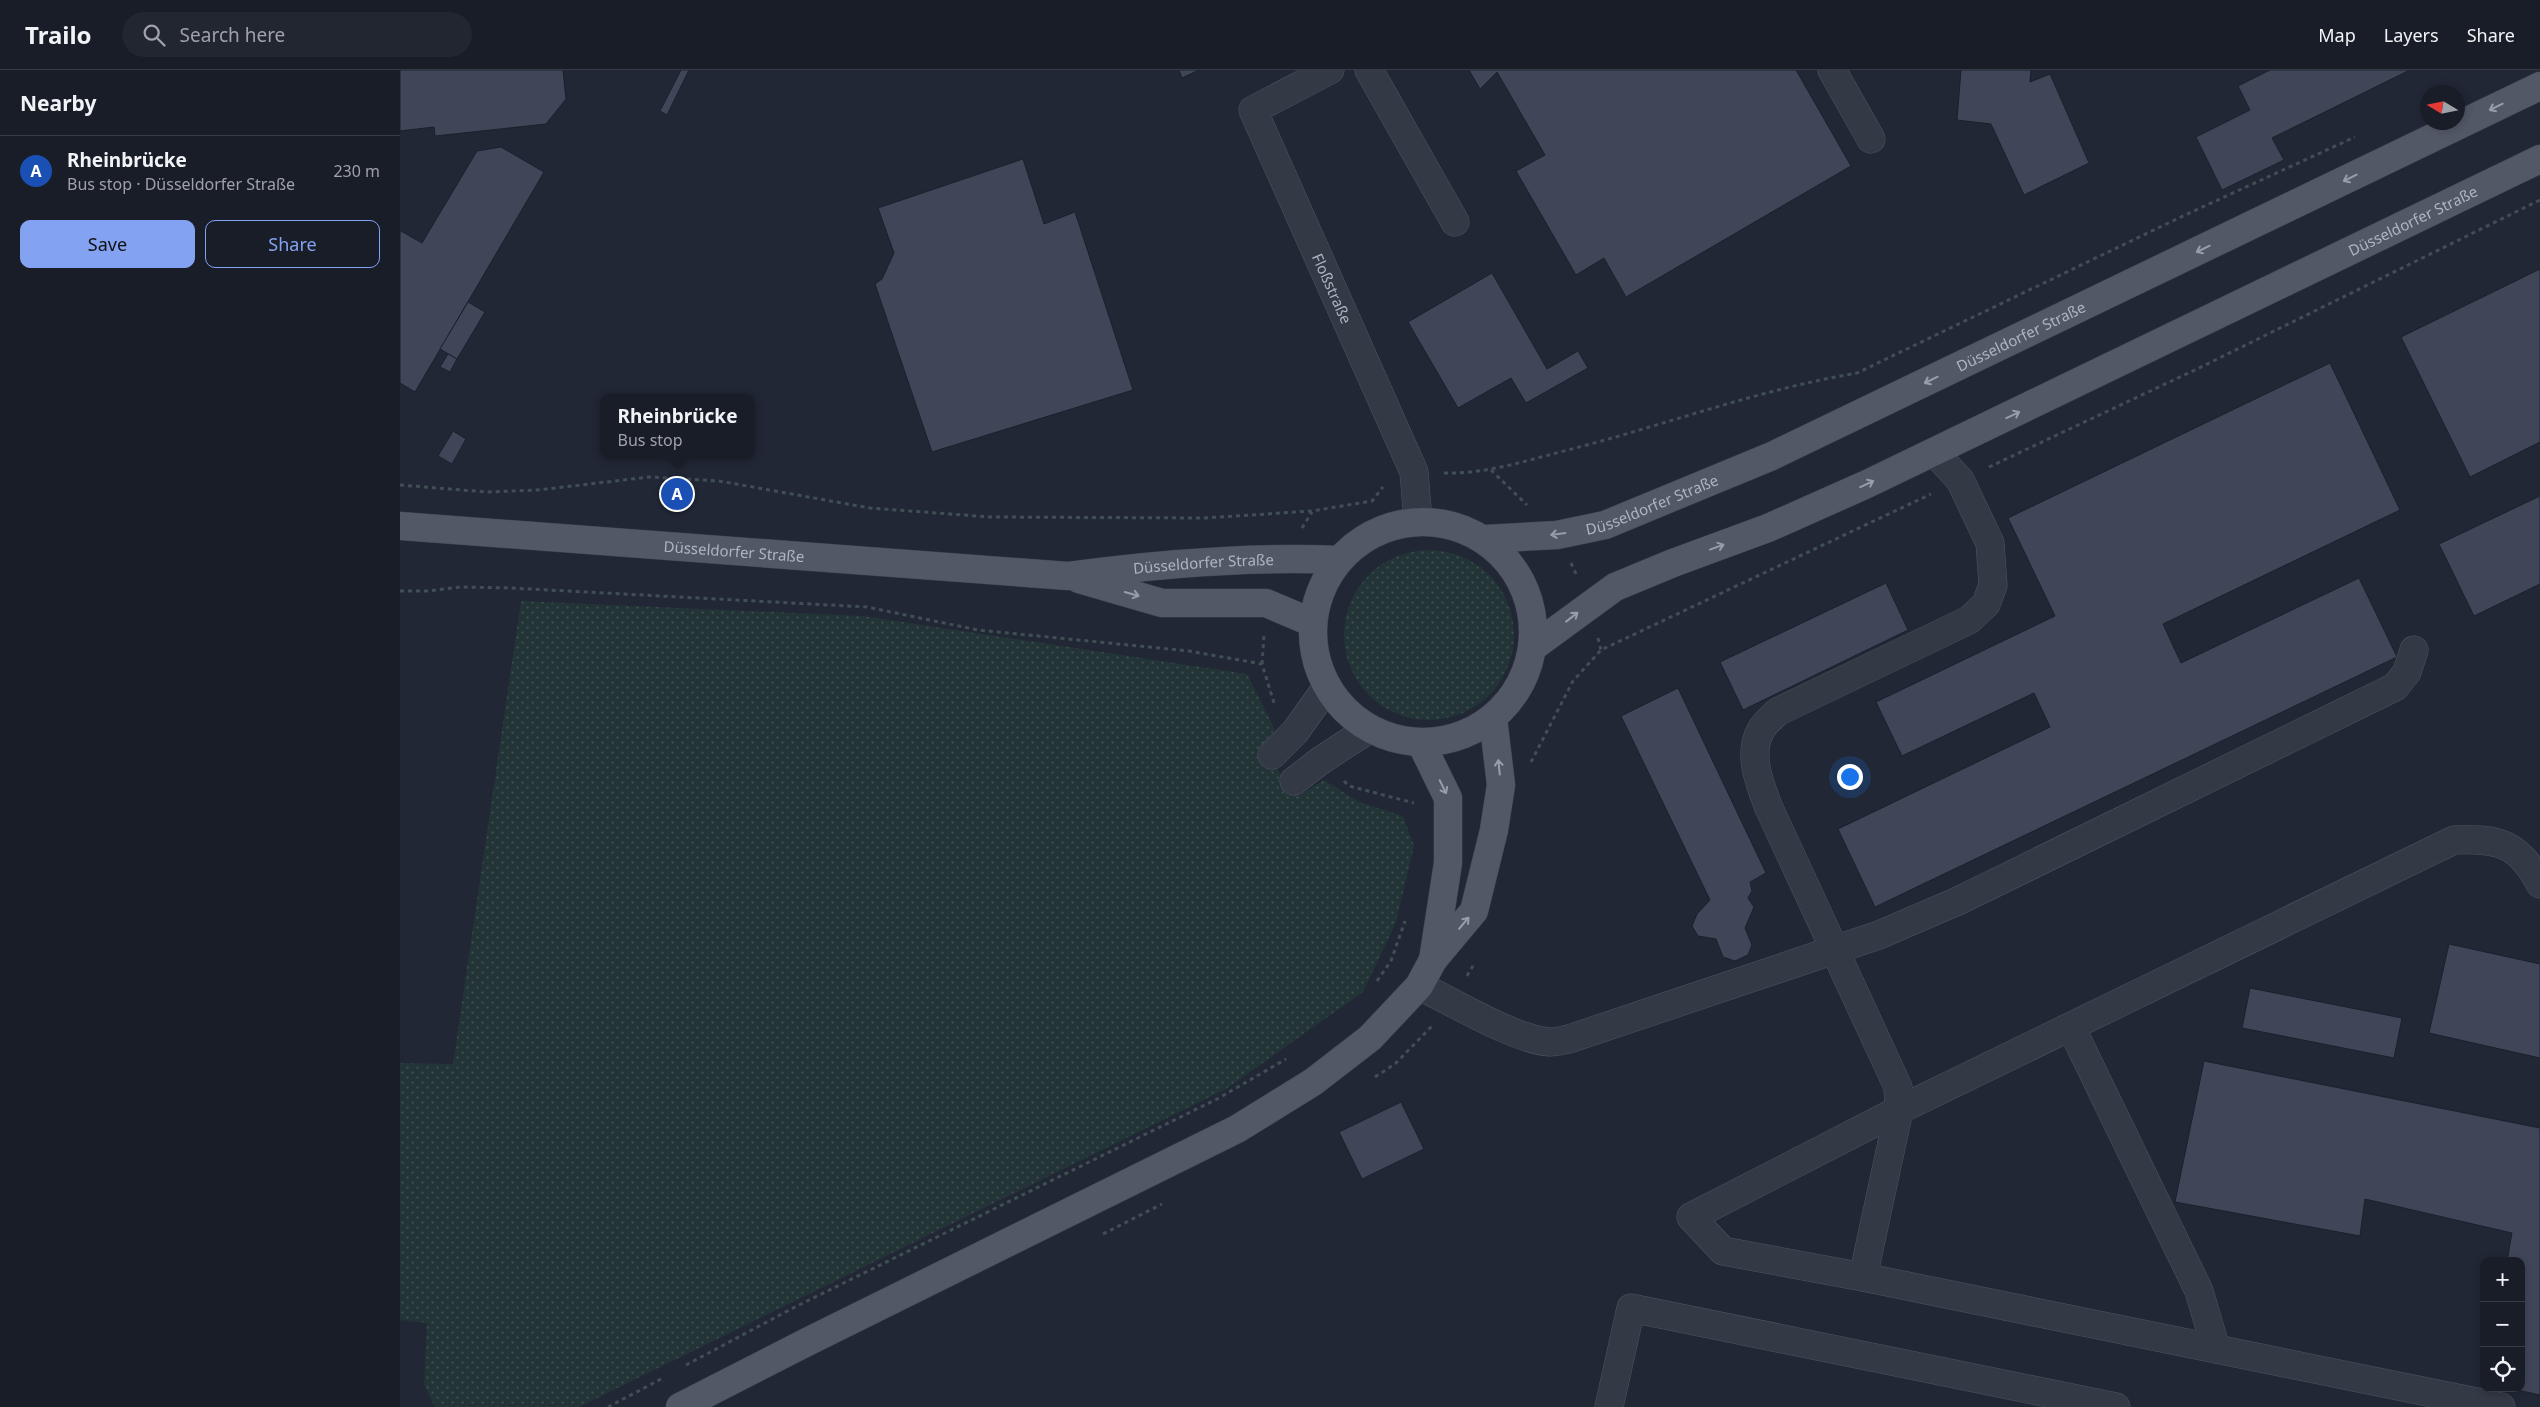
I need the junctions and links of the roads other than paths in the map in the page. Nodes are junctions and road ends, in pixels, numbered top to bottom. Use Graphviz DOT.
graph roads {
  1 [pos="1330,70"];
  2 [pos="1369,70"];
  3 [pos="1832,70"];
  4 [pos="2540,86"];
  5 [pos="1871,138"];
  6 [pos="2540,159"];
  7 [pos="1455,222"];
  8 [pos="1934,452"];
  9 [pos="1418,521"];
  10 [pos="400,526"];
  11 [pos="1485,539"];
  12 [pos="1339,560"];
  13 [pos="1068,576"];
  14 [pos="1313,623"];
  15 [pos="1533,647"];
  16 [pos="2414,650"];
  17 [pos="1327,687"];
  18 [pos="1493,718"];
  19 [pos="1369,729"];
  20 [pos="1422,743"];
  21 [pos="1272,755"];
  22 [pos="1294,781"];
  23 [pos="2540,884"];
  24 [pos="1835,949"];
  25 [pos="1433,960"];
  26 [pos="1419,986"];
  27 [pos="2071,1027"];
  28 [pos="1900,1110"];
  29 [pos="1863,1277"];
  30 [pos="2216,1349"];
  31 [pos="680,1407"];
  32 [pos="1608,1407"];
  33 [pos="2116,1407"];
  34 [pos="2502,1407"];
  1 -- 9 [label="street, Floßstraße"];
  2 -- 7 [label="street"];
  3 -- 5 [label="street"];
  4 -- 11 [label="main road, Düsseldorfer Straße, one-way"];
  8 -- 6 [label="main road, Düsseldorfer Straße, one-way"];
  15 -- 8 [label="main road, Düsseldorfer Straße, one-way"];
  8 -- 24 [label="street"];
  9 -- 11 [label="main road"];
  9 -- 12 [label="main road"];
  10 -- 13 [label="main road, Düsseldorfer Straße"];
  11 -- 15 [label="main road"];
  12 -- 13 [label="main road, Düsseldorfer Straße"];
  12 -- 14 [label="main road"];
  13 -- 14 [label="main road, Düsseldorfer Straße, one-way"];
  14 -- 17 [label="main road"];
  15 -- 18 [label="main road"];
  16 -- 24 [label="street"];
  17 -- 19 [label="main road"];
  17 -- 21 [label="street"];
  18 -- 20 [label="main road"];
  25 -- 18 [label="main road, one-way"];
  19 -- 20 [label="main road"];
  19 -- 22 [label="street"];
  20 -- 25 [label="main road, one-way"];
  23 -- 27 [label="street"];
  24 -- 26 [label="street"];
  24 -- 28 [label="street"];
  25 -- 26 [label="main road"];
  26 -- 31 [label="main road"];
  27 -- 28 [label="street"];
  27 -- 30 [label="street"];
  28 -- 29 [label="street"];
  28 -- 29 [label="street"];
  29 -- 30 [label="street"];
  30 -- 34 [label="street"];
  32 -- 33 [label="street"];
}
